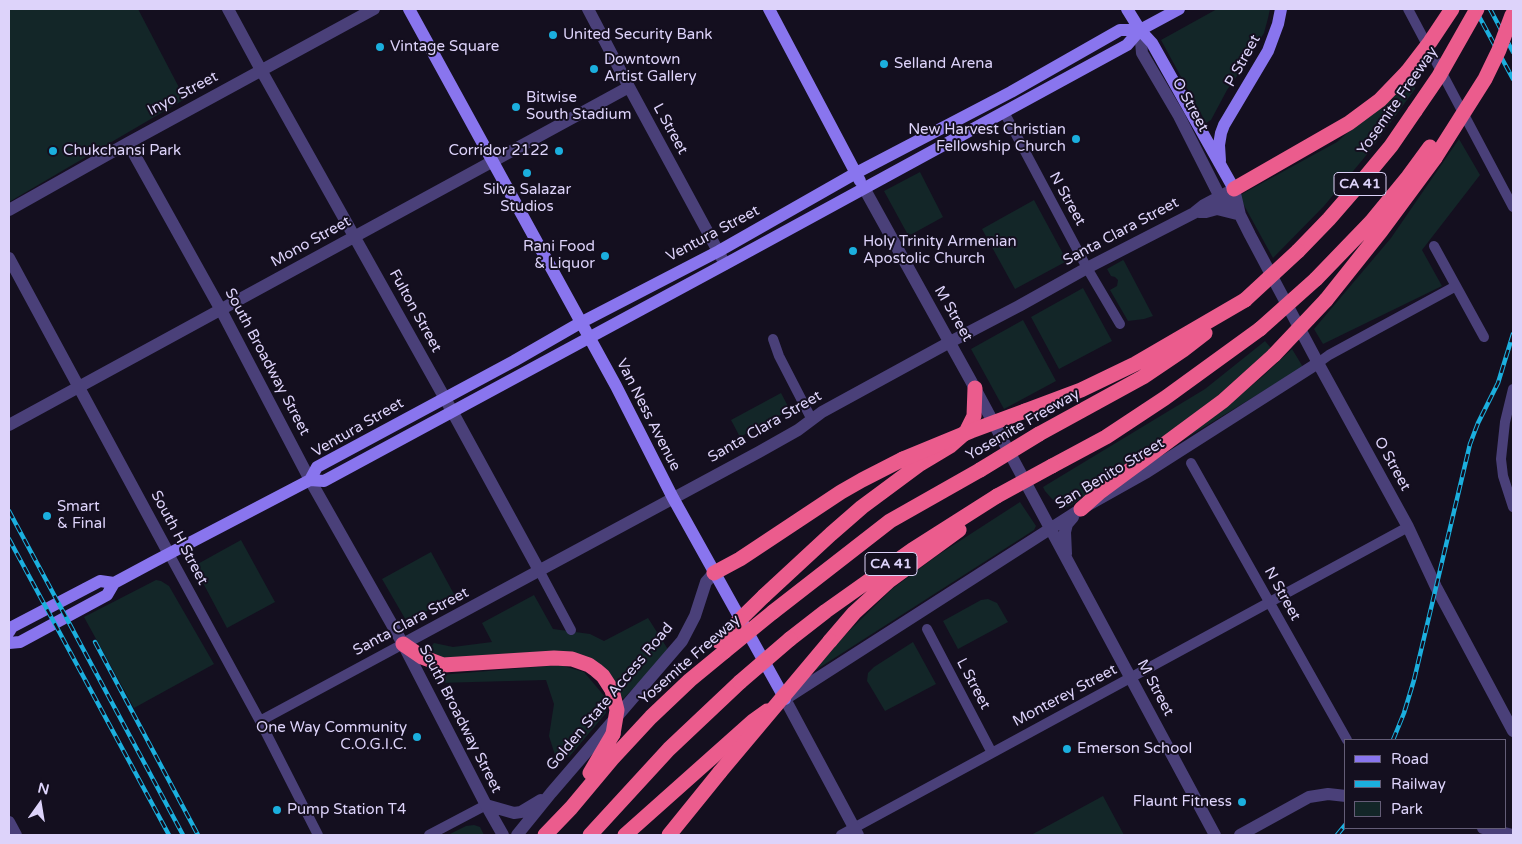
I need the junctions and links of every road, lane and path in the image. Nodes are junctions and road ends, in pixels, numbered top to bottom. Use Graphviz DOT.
graph roads {
  1 [pos="228,9"];
  2 [pos="374,9"];
  3 [pos="409,9"];
  4 [pos="588,9"];
  5 [pos="769,9"];
  6 [pos="1127,9"];
  7 [pos="1179,9"];
  8 [pos="1281,9"];
  9 [pos="1408,9"];
  10 [pos="1452,9"];
  11 [pos="1477,9"];
  12 [pos="1512,13"];
  13 [pos="1140,30"];
  14 [pos="261,70"];
  15 [pos="629,87"];
  16 [pos="1004,112"];
  17 [pos="1224,125"];
  18 [pos="1202,134"];
  19 [pos="128,143"];
  20 [pos="1432,153"];
  21 [pos="493,161"];
  22 [pos="1220,165"];
  23 [pos="856,173"];
  24 [pos="864,188"];
  25 [pos="1234,189"];
  26 [pos="1220,196"];
  27 [pos="1513,207"];
  28 [pos="9,210"];
  29 [pos="1194,212"];
  30 [pos="1240,215"];
  31 [pos="355,237"];
  32 [pos="1434,246"];
  33 [pos="718,251"];
  34 [pos="9,258"];
  35 [pos="726,264"];
  36 [pos="1087,268"];
  37 [pos="1456,286"];
  38 [pos="1245,300"];
  39 [pos="221,310"];
  40 [pos="580,323"];
  41 [pos="1120,324"];
  42 [pos="589,337"];
  43 [pos="1484,337"];
  44 [pos="773,339"];
  45 [pos="950,342"];
  46 [pos="1318,363"];
  47 [pos="79,387"];
  48 [pos="975,388"];
  49 [pos="1513,389"];
  50 [pos="444,398"];
  51 [pos="452,411"];
  52 [pos="812,420"];
  53 [pos="9,425"];
  54 [pos="1191,463"];
  55 [pos="310,480"];
  56 [pos="997,496"];
  57 [pos="673,498"];
  58 [pos="1513,507"];
  59 [pos="1081,509"];
  60 [pos="1408,527"];
  61 [pos="1051,529"];
  62 [pos="169,554"];
  63 [pos="1066,557"];
  64 [pos="540,572"];
  65 [pos="714,573"];
  66 [pos="114,583"];
  67 [pos="1269,603"];
  68 [pos="926,629"];
  69 [pos="571,630"];
  70 [pos="9,632"];
  71 [pos="9,643"];
  72 [pos="403,644"];
  73 [pos="721,647"];
  74 [pos="1130,678"];
  75 [pos="784,699"];
  76 [pos="260,721"];
  77 [pos="1513,731"];
  78 [pos="1346,739"];
  79 [pos="992,753"];
  80 [pos="551,792"];
  81 [pos="1344,795"];
  82 [pos="486,805"];
  83 [pos="570,808"];
  84 [pos="9,822"];
  85 [pos="1487,829"];
  86 [pos="855,833"];
  87 [pos="16,835"];
  88 [pos="318,835"];
  89 [pos="429,835"];
  90 [pos="503,835"];
  91 [pos="517,835"];
  92 [pos="545,835"];
  93 [pos="590,835"];
  94 [pos="626,835"];
  95 [pos="669,835"];
  96 [pos="841,835"];
  97 [pos="1215,835"];
  98 [pos="1240,835"];
  99 [pos="1513,835"];
  1 -- 14 [label="street, Fulton Street"];
  2 -- 14 [label="street, Inyo Street"];
  3 -- 21 [label="main road, Van Ness Avenue"];
  4 -- 15 [label="street, L Street"];
  5 -- 23 [label="main road, M Street"];
  6 -- 13 [label="main road, O Street"];
  7 -- 13 [label="main road, Ventura Street"];
  8 -- 17 [label="main road, P Street"];
  9 -- 27 [label="street"];
  10 -- 25 [label="highway, bridge"];
  11 -- 38 [label="highway, Yosemite Freeway / CA 41, bridge"];
  12 -- 20 [label="highway, bridge"];
  13 -- 16 [label="main road, Ventura Street"];
  13 -- 18 [label="main road, O Street"];
  13 -- 23 [label="main road, Ventura Street"];
  13 -- 26 [label="street, O Street"];
  14 -- 19 [label="street, Inyo Street"];
  14 -- 31 [label="street, Fulton Street"];
  15 -- 21 [label="street, Mono Street"];
  15 -- 33 [label="street, L Street"];
  16 -- 24 [label="main road, Ventura Street"];
  16 -- 36 [label="street, N Street"];
  17 -- 18 [label="main road"];
  17 -- 22 [label="main road, P Street"];
  18 -- 22 [label="main road, O Street"];
  19 -- 28 [label="street, Inyo Street"];
  19 -- 39 [label="street, South Broadway Street"];
  20 -- 56 [label="highway, CA 41, bridge"];
  20 -- 59 [label="highway, bridge"];
  21 -- 31 [label="street, Mono Street"];
  21 -- 40 [label="main road, Van Ness Avenue"];
  22 -- 25 [label="main road, O Street"];
  23 -- 24 [label="main road, M Street"];
  23 -- 33 [label="main road, Ventura Street"];
  24 -- 35 [label="main road, Ventura Street"];
  24 -- 45 [label="street, M Street"];
  25 -- 26 [label="street, Santa Clara Street"];
  25 -- 30 [label="street, O Street"];
  26 -- 29 [label="street, Santa Clara Street"];
  26 -- 30 [label="street, O Street"];
  29 -- 30 [label="street"];
  29 -- 36 [label="street, Santa Clara Street"];
  30 -- 46 [label="street, O Street"];
  31 -- 39 [label="street, Mono Street"];
  31 -- 50 [label="street, Fulton Street"];
  32 -- 37 [label="street"];
  33 -- 35 [label="street, L Street"];
  33 -- 40 [label="main road, Ventura Street"];
  34 -- 47 [label="street, South H Street"];
  35 -- 42 [label="main road, Ventura Street"];
  36 -- 41 [label="street, N Street"];
  36 -- 45 [label="street, Santa Clara Street"];
  37 -- 43 [label="street"];
  37 -- 46 [label="street, San Benito Street"];
  38 -- 65 [label="highway, bridge"];
  38 -- 73 [label="highway, Yosemite Freeway / CA 41, bridge"];
  39 -- 47 [label="street, Mono Street"];
  39 -- 55 [label="street, South Broadway Street"];
  40 -- 42 [label="main road, Van Ness Avenue"];
  40 -- 50 [label="main road, Ventura Street"];
  42 -- 51 [label="main road, Ventura Street"];
  42 -- 57 [label="main road, Van Ness Avenue"];
  44 -- 52 [label="street"];
  45 -- 48 [label="street, M Street"];
  45 -- 52 [label="street, Santa Clara Street"];
  46 -- 59 [label="street, San Benito Street"];
  46 -- 60 [label="street, O Street"];
  47 -- 53 [label="street, Mono Street"];
  47 -- 62 [label="street, South H Street"];
  48 -- 61 [label="street, M Street"];
  48 -- 73 [label="highway, bridge"];
  49 -- 58 [label="street"];
  50 -- 51 [label="street, Fulton Street"];
  50 -- 55 [label="main road, Ventura Street"];
  51 -- 55 [label="main road, Ventura Street"];
  51 -- 64 [label="street, Fulton Street"];
  52 -- 57 [label="street, Santa Clara Street"];
  54 -- 67 [label="street, N Street"];
  55 -- 62 [label="main road, Ventura Street"];
  55 -- 72 [label="street, South Broadway Street"];
  56 -- 93 [label="highway, CA 41, bridge"];
  56 -- 95 [label="highway, bridge"];
  57 -- 64 [label="street, Santa Clara Street"];
  57 -- 65 [label="main road, Van Ness Avenue"];
  59 -- 61 [label="street, San Benito Street"];
  59 -- 63 [label="street, M Street"];
  60 -- 67 [label="street, Monterey Street"];
  60 -- 77 [label="street, O Street"];
  61 -- 63 [label="street, M Street"];
  61 -- 75 [label="street, San Benito Street"];
  62 -- 66 [label="main road, Ventura Street"];
  62 -- 76 [label="street, South H Street"];
  63 -- 74 [label="street, M Street"];
  64 -- 69 [label="street, Fulton Street"];
  64 -- 72 [label="street, Santa Clara Street"];
  65 -- 75 [label="main road, Van Ness Avenue"];
  65 -- 80 [label="street, Golden State Access Road"];
  66 -- 70 [label="main road, Ventura Street"];
  66 -- 71 [label="main road, Ventura Street"];
  67 -- 74 [label="street, Monterey Street"];
  67 -- 78 [label="street, N Street"];
  68 -- 79 [label="street, L Street"];
  72 -- 76 [label="street, Santa Clara Street"];
  72 -- 82 [label="street, South Broadway Street"];
  72 -- 83 [label="highway, bridge"];
  73 -- 83 [label="highway, Yosemite Freeway"];
  74 -- 79 [label="street, Monterey Street"];
  74 -- 97 [label="street, M Street"];
  75 -- 86 [label="street, Van Ness Avenue"];
  75 -- 94 [label="highway"];
  76 -- 88 [label="street, South H Street"];
  79 -- 86 [label="street, Monterey Street"];
  80 -- 82 [label="street"];
  80 -- 91 [label="street, Golden State Access Road"];
  81 -- 98 [label="street"];
  82 -- 89 [label="street"];
  82 -- 90 [label="street, South Broadway Street"];
  83 -- 92 [label="highway, Yosemite Freeway"];
  84 -- 87 [label="street"];
  85 -- 99 [label="street"];
  86 -- 96 [label="street, Monterey Street"];
}
